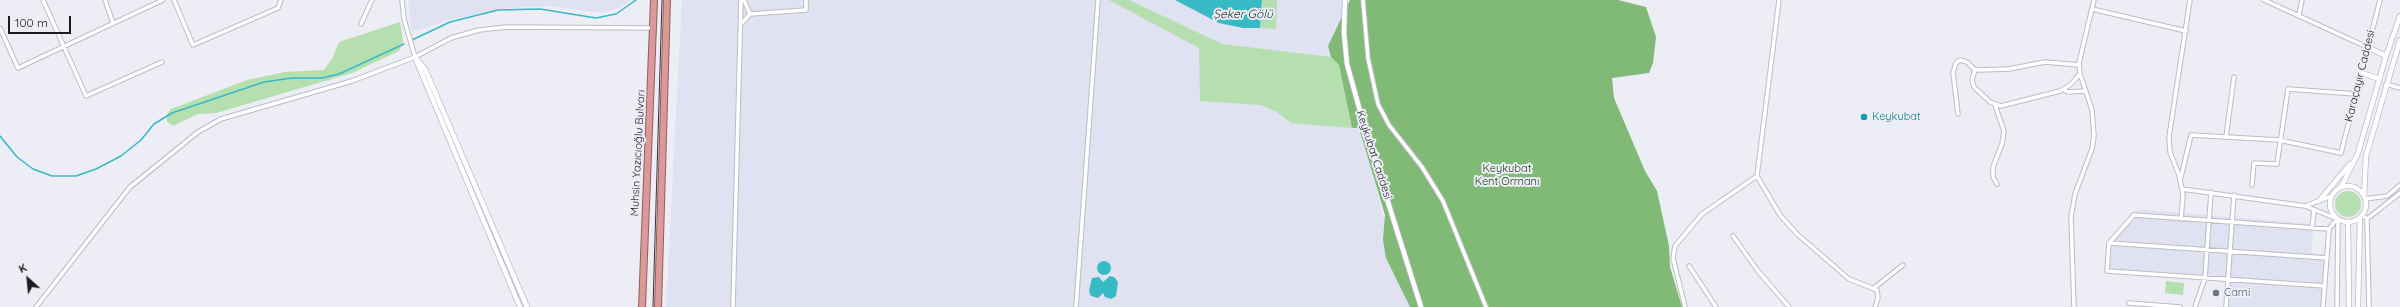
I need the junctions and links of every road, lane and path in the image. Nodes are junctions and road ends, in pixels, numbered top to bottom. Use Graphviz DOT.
graph roads {
  1 [pos="43,0"];
  2 [pos="105,0"];
  3 [pos="163,0"];
  4 [pos="174,0"];
  5 [pos="281,0"];
  6 [pos="372,0"];
  7 [pos="402,0"];
  8 [pos="654,0"];
  9 [pos="667,0"];
  10 [pos="742,0"];
  11 [pos="806,0"];
  12 [pos="1098,0"];
  13 [pos="1345,0"];
  14 [pos="1363,0"];
  15 [pos="1779,0"];
  16 [pos="2094,0"];
  17 [pos="2190,0"];
  18 [pos="2264,0"];
  19 [pos="2302,0"];
  20 [pos="2380,0"];
  21 [pos="2092,9"];
  22 [pos="750,14"];
  23 [pos="2299,15"];
  24 [pos="2400,16"];
  25 [pos="113,23"];
  26 [pos="361,24"];
  27 [pos="741,24"];
  28 [pos="0,28"];
  29 [pos="654,28"];
  30 [pos="2186,31"];
  31 [pos="2400,40"];
  32 [pos="63,46"];
  33 [pos="2367,47"];
  34 [pos="2386,56"];
  35 [pos="415,57"];
  36 [pos="162,62"];
  37 [pos="2080,65"];
  38 [pos="1975,70"];
  39 [pos="2361,73"];
  40 [pos="2080,74"];
  41 [pos="2234,77"];
  42 [pos="2380,79"];
  43 [pos="2386,84"];
  44 [pos="2400,88"];
  45 [pos="2064,90"];
  46 [pos="2086,91"];
  47 [pos="2356,94"];
  48 [pos="1995,105"];
  49 [pos="1958,114"];
  50 [pos="2226,137"];
  51 [pos="2279,140"];
  52 [pos="2358,153"];
  53 [pos="1757,176"];
  54 [pos="2180,181"];
  55 [pos="1997,184"];
  56 [pos="2252,185"];
  57 [pos="2400,185"];
  58 [pos="2341,187"];
  59 [pos="2182,189"];
  60 [pos="2211,192"];
  61 [pos="2400,193"];
  62 [pos="2234,195"];
  63 [pos="2332,196"];
  64 [pos="2365,198"];
  65 [pos="2319,201"];
  66 [pos="2305,206"];
  67 [pos="2314,210"];
  68 [pos="2361,216"];
  69 [pos="2182,219"];
  70 [pos="2337,219"];
  71 [pos="2367,219"];
  72 [pos="2209,221"];
  73 [pos="2232,222"];
  74 [pos="2348,222"];
  75 [pos="2312,228"];
  76 [pos="2329,229"];
  77 [pos="1733,236"];
  78 [pos="2110,243"];
  79 [pos="2207,250"];
  80 [pos="2230,251"];
  81 [pos="2327,258"];
  82 [pos="1689,266"];
  83 [pos="1903,266"];
  84 [pos="2205,278"];
  85 [pos="2228,279"];
  86 [pos="2324,286"];
  87 [pos="1874,288"];
  88 [pos="2129,303"];
  89 [pos="1787,306"];
  90 [pos="36,307"];
  91 [pos="520,307"];
  92 [pos="527,307"];
  93 [pos="642,307"];
  94 [pos="658,307"];
  95 [pos="733,307"];
  96 [pos="1076,307"];
  97 [pos="1422,307"];
  98 [pos="1486,307"];
  99 [pos="1685,307"];
  100 [pos="1716,307"];
  101 [pos="1875,307"];
  102 [pos="2074,307"];
  103 [pos="2180,307"];
  104 [pos="2195,307"];
  105 [pos="2226,307"];
  106 [pos="2323,307"];
  107 [pos="2337,307"];
  108 [pos="2349,307"];
  109 [pos="2358,307"];
  110 [pos="2369,307"];
  1 -- 32 [label="street"];
  2 -- 25 [label="street"];
  3 -- 25 [label="street"];
  4 -- 5 [label="street"];
  6 -- 26 [label="street"];
  7 -- 35 [label="street"];
  8 -- 29 [label="highway, Muhsin Yazıcıoğlu Bulvarı"];
  9 -- 94 [label="highway"];
  10 -- 22 [label="street"];
  10 -- 27 [label="street"];
  11 -- 22 [label="street"];
  12 -- 96 [label="street"];
  13 -- 97 [label="street, Keykubat Caddesi"];
  14 -- 98 [label="street"];
  15 -- 53 [label="street"];
  16 -- 21 [label="street"];
  17 -- 30 [label="street"];
  18 -- 23 [label="street"];
  19 -- 23 [label="street"];
  20 -- 33 [label="street, Karaçayır Caddesi"];
  21 -- 30 [label="street"];
  21 -- 37 [label="street"];
  22 -- 27 [label="street"];
  23 -- 33 [label="street"];
  24 -- 34 [label="street"];
  25 -- 32 [label="street"];
  27 -- 95 [label="street"];
  28 -- 32 [label="street"];
  29 -- 35 [label="street"];
  29 -- 93 [label="highway, Muhsin Yazıcıoğlu Bulvarı"];
  30 -- 54 [label="street"];
  31 -- 43 [label="street"];
  32 -- 36 [label="street"];
  33 -- 34 [label="street"];
  33 -- 39 [label="street, Karaçayır Caddesi"];
  34 -- 42 [label="street"];
  35 -- 90 [label="street"];
  35 -- 91 [label="street"];
  35 -- 92 [label="street"];
  37 -- 38 [label="street"];
  37 -- 40 [label="street"];
  38 -- 48 [label="street"];
  38 -- 49 [label="street"];
  39 -- 42 [label="street"];
  39 -- 47 [label="street, Karaçayır Caddesi"];
  40 -- 45 [label="street"];
  40 -- 46 [label="street"];
  41 -- 50 [label="street"];
  42 -- 52 [label="street"];
  43 -- 44 [label="street"];
  43 -- 64 [label="street"];
  45 -- 46 [label="street"];
  45 -- 48 [label="street"];
  46 -- 102 [label="street"];
  47 -- 51 [label="street"];
  47 -- 51 [label="street, Karaçayır Caddesi"];
  48 -- 55 [label="street"];
  50 -- 51 [label="street"];
  50 -- 54 [label="street"];
  51 -- 56 [label="street"];
  52 -- 58 [label="street"];
  52 -- 65 [label="street"];
  53 -- 87 [label="street"];
  53 -- 99 [label="street"];
  54 -- 59 [label="street"];
  57 -- 64 [label="street"];
  58 -- 63 [label="street"];
  58 -- 64 [label="street"];
  59 -- 60 [label="street"];
  59 -- 69 [label="street"];
  60 -- 62 [label="street"];
  60 -- 72 [label="street"];
  61 -- 71 [label="street"];
  62 -- 66 [label="street"];
  62 -- 73 [label="street"];
  63 -- 65 [label="street"];
  63 -- 70 [label="street"];
  64 -- 68 [label="street"];
  65 -- 66 [label="street"];
  66 -- 67 [label="street"];
  67 -- 70 [label="street"];
  67 -- 75 [label="street"];
  68 -- 71 [label="street"];
  68 -- 74 [label="street"];
  68 -- 109 [label="street"];
  69 -- 72 [label="street"];
  69 -- 78 [label="street"];
  70 -- 74 [label="street"];
  70 -- 76 [label="street"];
  70 -- 107 [label="street"];
  71 -- 110 [label="street"];
  72 -- 73 [label="street"];
  72 -- 79 [label="street"];
  73 -- 75 [label="street"];
  73 -- 80 [label="street"];
  74 -- 108 [label="street"];
  75 -- 76 [label="street"];
  76 -- 81 [label="street"];
  77 -- 89 [label="street"];
  78 -- 79 [label="street"];
  78 -- 84 [label="street"];
  79 -- 80 [label="street"];
  79 -- 84 [label="street"];
  80 -- 81 [label="street"];
  80 -- 85 [label="street"];
  81 -- 86 [label="street"];
  82 -- 100 [label="street"];
  83 -- 87 [label="street"];
  84 -- 85 [label="street"];
  84 -- 104 [label="street"];
  85 -- 86 [label="street"];
  85 -- 105 [label="street"];
  86 -- 106 [label="street"];
  87 -- 101 [label="street"];
  88 -- 103 [label="street"];
}
